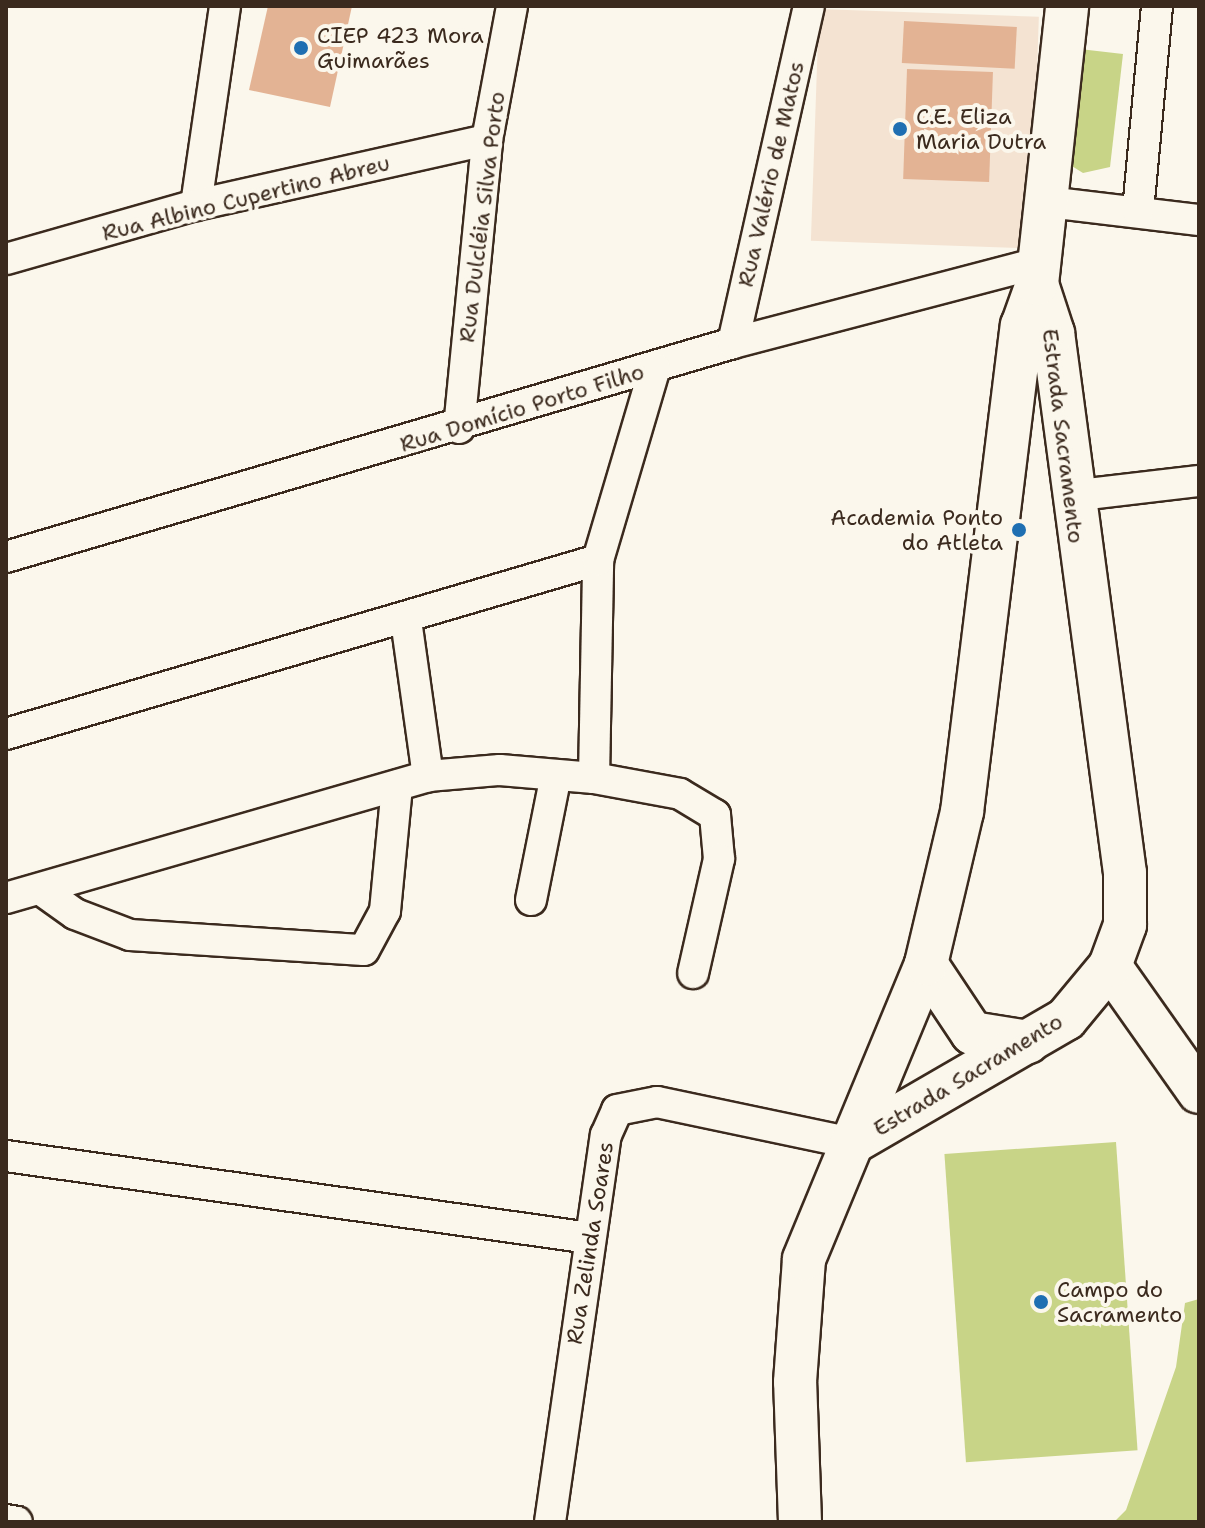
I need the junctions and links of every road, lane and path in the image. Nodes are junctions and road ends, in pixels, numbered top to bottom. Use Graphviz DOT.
graph roads {
  1 [pos="225,6"];
  2 [pos="512,6"];
  3 [pos="809,6"];
  4 [pos="1067,6"];
  5 [pos="1157,6"];
  6 [pos="487,140"];
  7 [pos="1047,202"];
  8 [pos="196,205"];
  9 [pos="1138,211"];
  10 [pos="1199,220"];
  11 [pos="6,259"];
  12 [pos="1038,274"];
  13 [pos="733,343"];
  14 [pos="655,368"];
  15 [pos="459,428"];
  16 [pos="1199,481"];
  17 [pos="1071,496"];
  18 [pos="6,557"];
  19 [pos="598,560"];
  20 [pos="406,620"];
  21 [pos="6,734"];
  22 [pos="556,775"];
  23 [pos="428,776"];
  24 [pos="594,778"];
  25 [pos="397,786"];
  26 [pos="40,889"];
  27 [pos="6,898"];
  28 [pos="531,900"];
  29 [pos="926,964"];
  30 [pos="1110,966"];
  31 [pos="693,973"];
  32 [pos="1028,1042"];
  33 [pos="1199,1092"];
  34 [pos="852,1143"];
  35 [pos="6,1156"];
  36 [pos="590,1238"];
  37 [pos="6,1520"];
  38 [pos="17,1522"];
  39 [pos="550,1522"];
  40 [pos="800,1522"];
  1 -- 8 [label="street"];
  2 -- 6 [label="street, Rua Dulcléia Silva Porto"];
  3 -- 13 [label="street, Rua Valério de Matos"];
  4 -- 7 [label="main road, Estrada Sacramento"];
  5 -- 9 [label="street"];
  6 -- 8 [label="street, Rua Albino Cupertino Abreu"];
  6 -- 15 [label="street, Rua Dulcléia Silva Porto"];
  7 -- 9 [label="street"];
  7 -- 12 [label="main road, Estrada Sacramento"];
  8 -- 11 [label="street, Rua Albino Cupertino Abreu"];
  9 -- 10 [label="street"];
  12 -- 13 [label="street, Rua Domício Porto Filho"];
  12 -- 17 [label="main road, Estrada Sacramento"];
  12 -- 29 [label="main road, Estrada Sacramento"];
  13 -- 14 [label="street, Rua Domício Porto Filho"];
  14 -- 15 [label="street, Rua Domício Porto Filho"];
  14 -- 19 [label="street"];
  15 -- 18 [label="street, Rua Domício Porto Filho"];
  16 -- 17 [label="street"];
  17 -- 30 [label="main road, Estrada Sacramento"];
  19 -- 20 [label="street"];
  19 -- 24 [label="street"];
  20 -- 21 [label="street"];
  20 -- 23 [label="street"];
  22 -- 23 [label="street"];
  22 -- 24 [label="street"];
  22 -- 28 [label="street"];
  23 -- 25 [label="street"];
  24 -- 31 [label="street"];
  25 -- 26 [label="street"];
  25 -- 26 [label="street"];
  26 -- 27 [label="street"];
  29 -- 32 [label="main road"];
  29 -- 34 [label="main road, Estrada Sacramento"];
  30 -- 32 [label="main road, Estrada Sacramento"];
  30 -- 33 [label="main road"];
  32 -- 34 [label="main road, Estrada Sacramento"];
  34 -- 36 [label="street, Rua Zelinda Soares"];
  34 -- 40 [label="main road"];
  35 -- 36 [label="street"];
  36 -- 39 [label="street, Rua Zelinda Soares"];
  37 -- 38 [label="street"];
}
